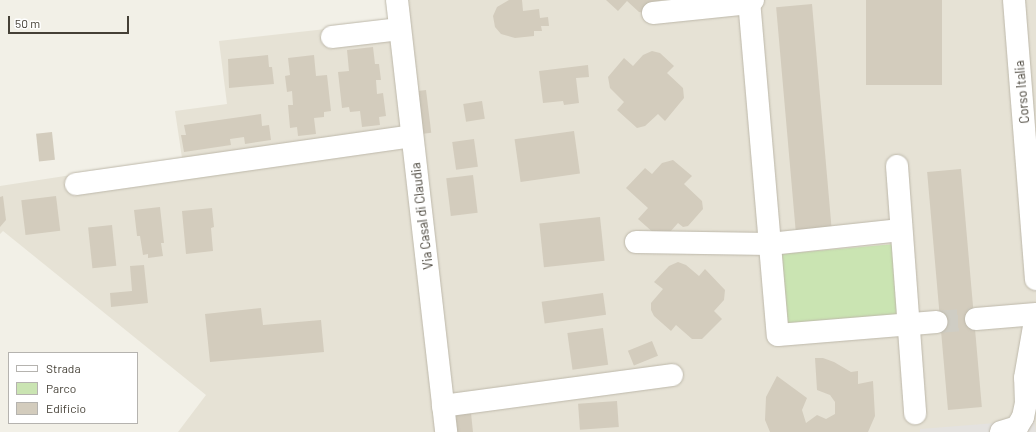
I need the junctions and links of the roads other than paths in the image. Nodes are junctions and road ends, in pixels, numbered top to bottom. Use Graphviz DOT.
graph roads {
  1 [pos="397,0"];
  2 [pos="1014,0"];
  3 [pos="750,1"];
  4 [pos="653,12"];
  5 [pos="400,29"];
  6 [pos="332,37"];
  7 [pos="412,136"];
  8 [pos="897,166"];
  9 [pos="76,184"];
  10 [pos="1034,220"];
  11 [pos="891,231"];
  12 [pos="636,242"];
  13 [pos="770,244"];
  14 [pos="1036,279"];
  15 [pos="1036,314"];
  16 [pos="976,319"];
  17 [pos="936,322"];
  18 [pos="909,324"];
  19 [pos="672,375"];
  20 [pos="443,406"];
  21 [pos="916,413"];
  22 [pos="446,432"];
  23 [pos="1001,432"];
  1 -- 5 [label="street, Via Casal di Claudia"];
  2 -- 10 [label="street, Corso Italia"];
  3 -- 4 [label="street"];
  3 -- 13 [label="street"];
  5 -- 6 [label="street"];
  5 -- 7 [label="street, Via Casal di Claudia"];
  7 -- 9 [label="street"];
  7 -- 20 [label="street, Via Casal di Claudia"];
  8 -- 18 [label="street"];
  10 -- 14 [label="street, Corso Italia"];
  11 -- 13 [label="street"];
  12 -- 13 [label="street"];
  13 -- 18 [label="street"];
  15 -- 16 [label="street"];
  15 -- 23 [label="street"];
  17 -- 18 [label="street"];
  18 -- 21 [label="street"];
  19 -- 20 [label="street"];
  20 -- 22 [label="street, Via Casal di Claudia"];
}
